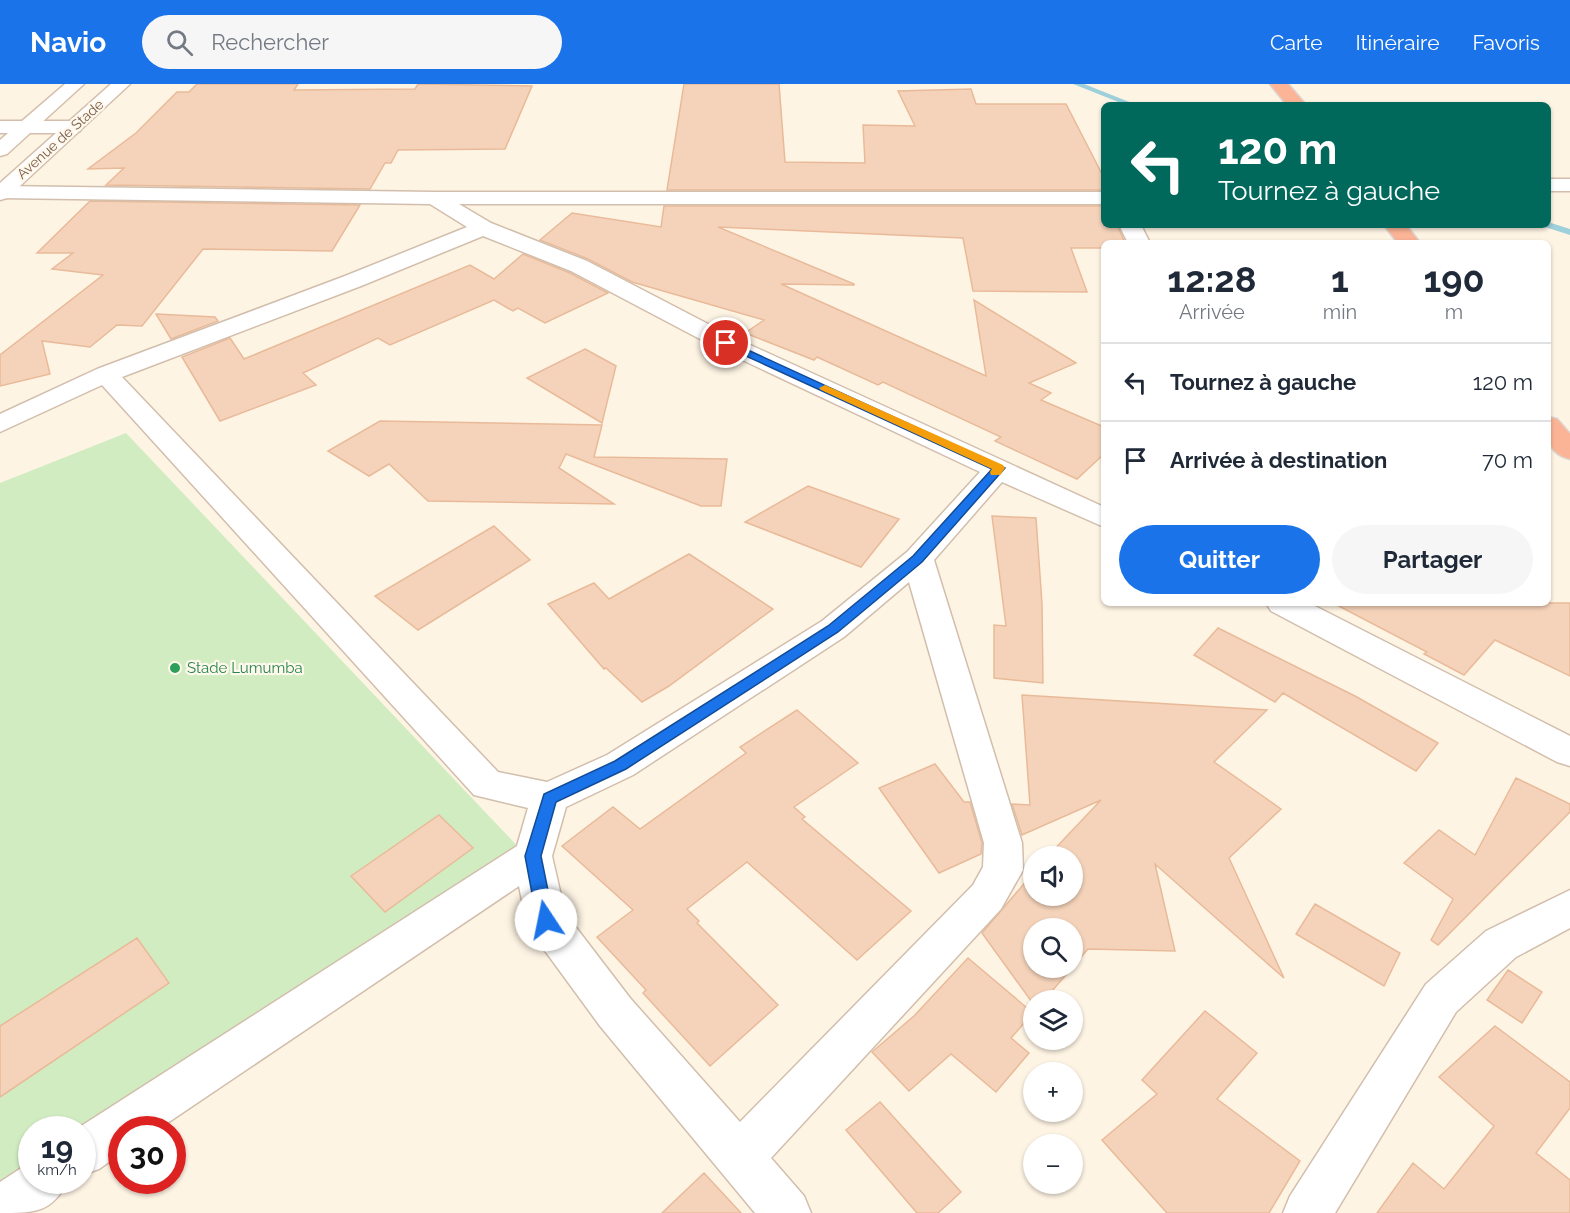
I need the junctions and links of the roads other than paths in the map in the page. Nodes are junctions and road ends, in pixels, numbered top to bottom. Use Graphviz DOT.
graph roads {
  1 [pos="75,84"];
  2 [pos="121,84"];
  3 [pos="1279,84"];
  4 [pos="1294,102"];
  5 [pos="0,127"];
  6 [pos="26,127"];
  7 [pos="73,127"];
  8 [pos="0,150"];
  9 [pos="1551,185"];
  10 [pos="1570,185"];
  11 [pos="1,193"];
  12 [pos="434,198"];
  13 [pos="1101,198"];
  14 [pos="483,228"];
  15 [pos="1397,228"];
  16 [pos="1407,240"];
  17 [pos="106,374"];
  18 [pos="0,424"];
  19 [pos="1551,429"];
  20 [pos="1570,451"];
  21 [pos="999,468"];
  22 [pos="1101,517"];
  23 [pos="918,559"];
  24 [pos="1288,606"];
  25 [pos="1570,752"];
  26 [pos="550,798"];
  27 [pos="533,856"];
  28 [pos="1570,908"];
  29 [pos="96,1143"];
  30 [pos="739,1157"];
  31 [pos="25,1194"];
  32 [pos="0,1212"];
  33 [pos="787,1213"];
  34 [pos="1306,1213"];
  1 -- 6 [label="street"];
  2 -- 7 [label="street, Avenue de Stade"];
  3 -- 4 [label="highway"];
  5 -- 6 [label="street"];
  6 -- 7 [label="street"];
  6 -- 8 [label="street"];
  7 -- 11 [label="street, Avenue de Stade"];
  9 -- 10 [label="street"];
  11 -- 12 [label="street"];
  12 -- 13 [label="street"];
  12 -- 14 [label="street"];
  14 -- 17 [label="street"];
  14 -- 21 [label="street"];
  15 -- 16 [label="highway"];
  17 -- 18 [label="street"];
  17 -- 26 [label="street"];
  19 -- 20 [label="highway"];
  21 -- 22 [label="street"];
  21 -- 23 [label="street"];
  23 -- 26 [label="street"];
  23 -- 30 [label="street"];
  24 -- 25 [label="street"];
  26 -- 27 [label="street"];
  27 -- 29 [label="street"];
  27 -- 30 [label="street"];
  28 -- 34 [label="street"];
  30 -- 33 [label="street"];
  31 -- 32 [label="street"];
}
